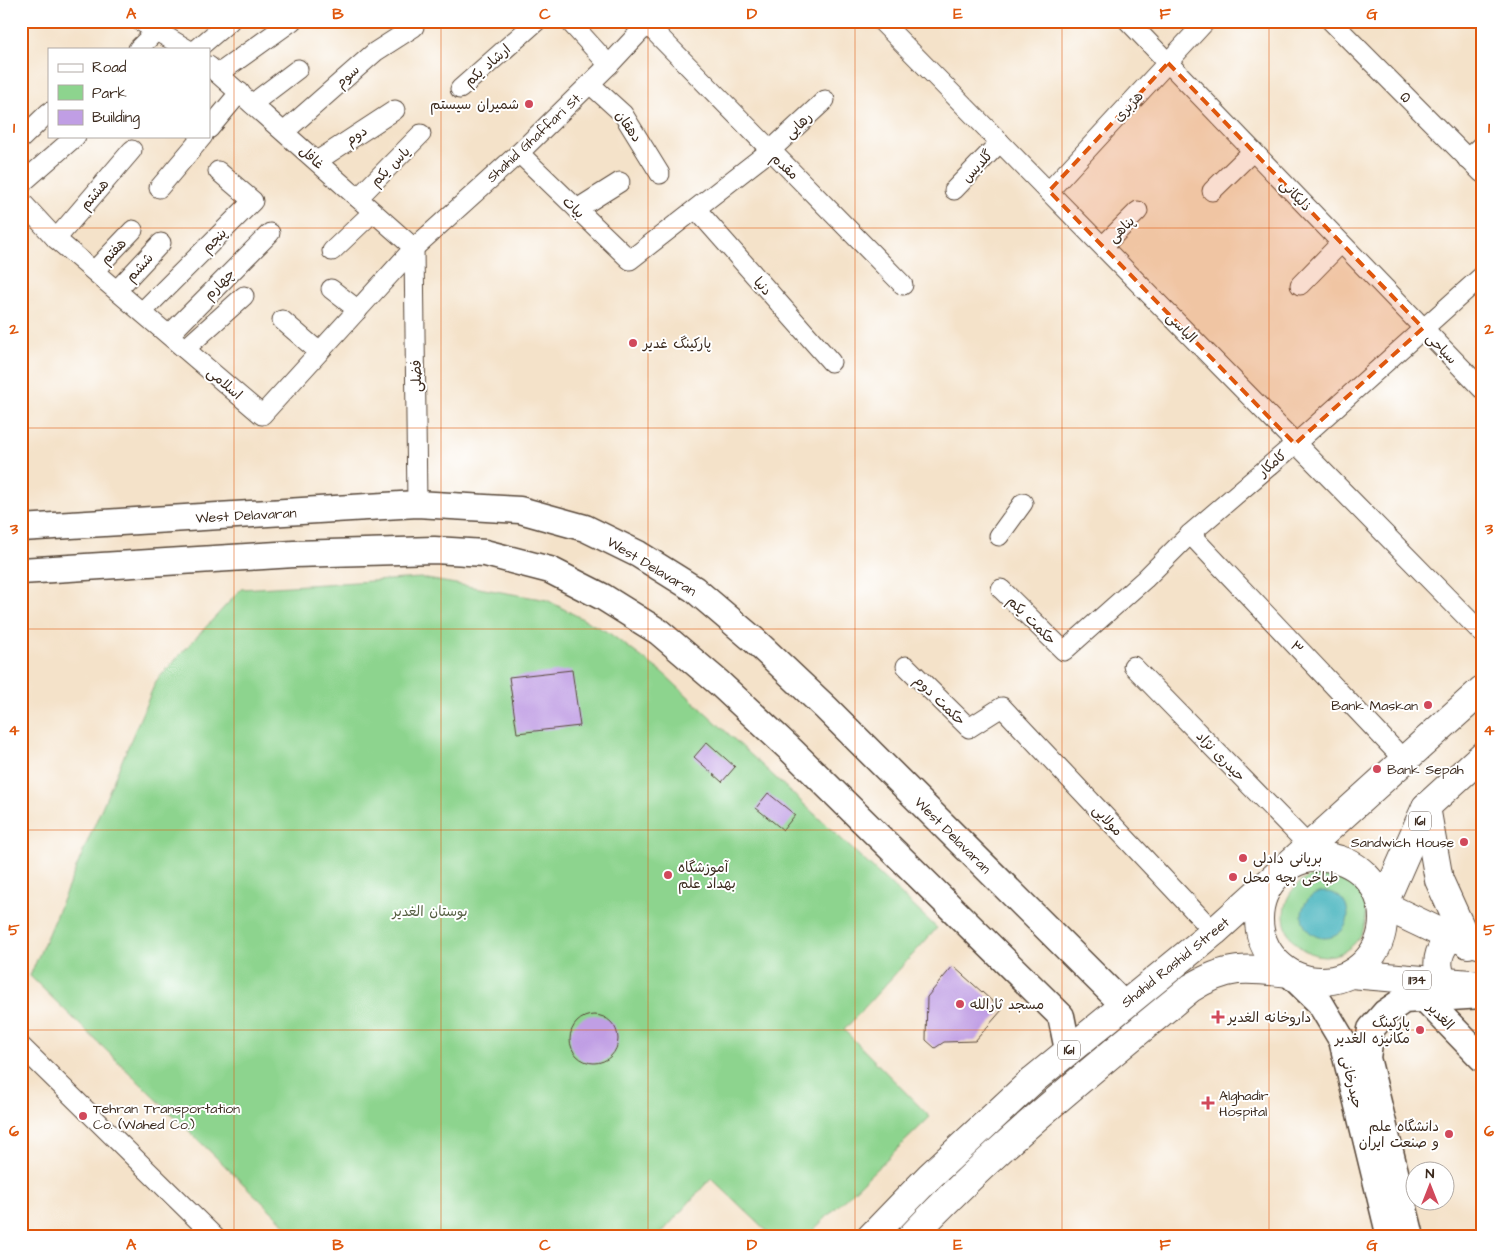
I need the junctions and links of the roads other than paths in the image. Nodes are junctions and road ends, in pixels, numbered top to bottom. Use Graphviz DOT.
graph roads {
  1 [pos="140,21"];
  2 [pos="230,21"];
  3 [pos="292,21"];
  4 [pos="537,21"];
  5 [pos="569,21"];
  6 [pos="881,21"];
  7 [pos="1128,21"];
  8 [pos="1206,21"];
  9 [pos="1331,21"];
  10 [pos="648,22"];
  11 [pos="414,27"];
  12 [pos="157,30"];
  13 [pos="139,48"];
  14 [pos="185,48"];
  15 [pos="198,48"];
  16 [pos="1168,63"];
  17 [pos="610,65"];
  18 [pos="298,69"];
  19 [pos="214,70"];
  20 [pos="590,84"];
  21 [pos="460,89"];
  22 [pos="246,98"];
  23 [pos="825,100"];
  24 [pos="395,110"];
  25 [pos="48,113"];
  26 [pos="210,128"];
  27 [pos="284,132"];
  28 [pos="421,134"];
  29 [pos="21,138"];
  30 [pos="74,138"];
  31 [pos="201,138"];
  32 [pos="1000,142"];
  33 [pos="1482,145"];
  34 [pos="132,150"];
  35 [pos="772,150"];
  36 [pos="1253,151"];
  37 [pos="519,153"];
  38 [pos="1467,159"];
  39 [pos="316,161"];
  40 [pos="218,172"];
  41 [pos="1482,173"];
  42 [pos="660,174"];
  43 [pos="620,182"];
  44 [pos="21,184"];
  45 [pos="159,188"];
  46 [pos="954,190"];
  47 [pos="1049,191"];
  48 [pos="1212,191"];
  49 [pos="358,198"];
  50 [pos="21,201"];
  51 [pos="577,209"];
  52 [pos="696,209"];
  53 [pos="374,212"];
  54 [pos="1138,212"];
  55 [pos="133,230"];
  56 [pos="270,233"];
  57 [pos="56,239"];
  58 [pos="161,243"];
  59 [pos="1341,243"];
  60 [pos="1103,246"];
  61 [pos="414,248"];
  62 [pos="332,251"];
  63 [pos="630,260"];
  64 [pos="94,271"];
  65 [pos="1482,276"];
  66 [pos="904,284"];
  67 [pos="1300,285"];
  68 [pos="332,289"];
  69 [pos="117,290"];
  70 [pos="244,296"];
  71 [pos="358,310"];
  72 [pos="142,312"];
  73 [pos="282,320"];
  74 [pos="1423,328"];
  75 [pos="169,335"];
  76 [pos="185,349"];
  77 [pos="319,352"];
  78 [pos="831,362"];
  79 [pos="1482,389"];
  80 [pos="1295,444"];
  81 [pos="1023,503"];
  82 [pos="417,504"];
  83 [pos="21,528"];
  84 [pos="1190,534"];
  85 [pos="999,536"];
  86 [pos="21,571"];
  87 [pos="1001,589"];
  88 [pos="1482,634"];
  89 [pos="1064,651"];
  90 [pos="906,666"];
  91 [pos="1133,666"];
  92 [pos="1482,690"];
  93 [pos="1002,707"];
  94 [pos="1482,756"];
  95 [pos="1404,760"];
  96 [pos="1426,807"];
  97 [pos="1309,846"];
  98 [pos="1277,874"];
  99 [pos="1383,905"];
  100 [pos="1214,932"];
  101 [pos="1467,942"];
  102 [pos="1289,973"];
  103 [pos="1352,974"];
  104 [pos="1482,985"];
  105 [pos="1433,990"];
  106 [pos="1482,995"];
  107 [pos="1123,1004"];
  108 [pos="21,1046"];
  109 [pos="1068,1050"];
  110 [pos="1481,1050"];
  111 [pos="215,1237"];
  112 [pos="871,1237"];
  113 [pos="911,1237"];
  114 [pos="1390,1237"];
  115 [pos="1411,1237"];
  1 -- 12 [label="street"];
  2 -- 15 [label="street"];
  3 -- 19 [label="street"];
  4 -- 21 [label="street, ارشاد یکم"];
  5 -- 17 [label="street"];
  6 -- 32 [label="street, الیاسی"];
  7 -- 16 [label="street, ذلیکانی"];
  8 -- 16 [label="street, هژبری"];
  9 -- 38 [label="street, ۵"];
  10 -- 17 [label="street, Shahid Ghaffari St."];
  10 -- 35 [label="street"];
  11 -- 27 [label="street, سوم"];
  12 -- 13 [label="street"];
  12 -- 14 [label="street"];
  16 -- 36 [label="street, ذلیکانی"];
  16 -- 47 [label="street, هژبری"];
  17 -- 20 [label="street, Shahid Ghaffari St."];
  18 -- 22 [label="street"];
  19 -- 22 [label="street, غافل"];
  20 -- 37 [label="street, Shahid Ghaffari St."];
  20 -- 42 [label="street, دهقان"];
  22 -- 26 [label="street"];
  22 -- 27 [label="street, غافل"];
  23 -- 35 [label="street, رهایی"];
  24 -- 39 [label="street, دوم"];
  25 -- 29 [label="street"];
  27 -- 39 [label="street, غافل"];
  28 -- 49 [label="street, یاس یکم"];
  30 -- 44 [label="street"];
  31 -- 45 [label="street"];
  32 -- 46 [label="street, گلدیس"];
  32 -- 47 [label="street, الیاسی"];
  33 -- 38 [label="street"];
  34 -- 57 [label="street, هشتم"];
  35 -- 52 [label="street, مقدم"];
  35 -- 66 [label="street, مقدم"];
  36 -- 48 [label="street"];
  36 -- 59 [label="street, ذلیکانی"];
  37 -- 51 [label="street, بیات"];
  37 -- 61 [label="street, Shahid Ghaffari St."];
  38 -- 41 [label="street, ۵"];
  39 -- 49 [label="street, غافل"];
  40 -- 72 [label="street, پنجم"];
  43 -- 51 [label="street"];
  47 -- 60 [label="street, الیاسی"];
  49 -- 53 [label="street, غافل"];
  50 -- 57 [label="street, اسلامی"];
  51 -- 63 [label="street, بیات"];
  52 -- 63 [label="street, مقدم"];
  52 -- 78 [label="street, دنیا"];
  53 -- 61 [label="street, غافل"];
  53 -- 62 [label="street"];
  54 -- 60 [label="street, پناهی"];
  55 -- 64 [label="street, هفتم"];
  56 -- 75 [label="street, چهارم"];
  57 -- 64 [label="street, اسلامی"];
  58 -- 69 [label="street, ششم"];
  59 -- 67 [label="street"];
  59 -- 74 [label="street, ذلیکانی"];
  60 -- 80 [label="street, الیاسی"];
  61 -- 71 [label="street, اسلامی"];
  61 -- 82 [label="street, فضلی"];
  64 -- 69 [label="street, اسلامی"];
  65 -- 74 [label="street, کامکار"];
  68 -- 71 [label="street"];
  69 -- 72 [label="street, اسلامی"];
  70 -- 76 [label="street"];
  71 -- 77 [label="street, اسلامی"];
  72 -- 75 [label="street, اسلامی"];
  73 -- 77 [label="street"];
  74 -- 79 [label="street, سیاحی"];
  74 -- 80 [label="street, کامکار"];
  75 -- 76 [label="street, اسلامی"];
  76 -- 77 [label="street, اسلامی"];
  80 -- 84 [label="street, کامکار"];
  80 -- 88 [label="street, الیاسی"];
  81 -- 85 [label="street"];
  82 -- 83 [label="main road, West Delavaran"];
  82 -- 107 [label="main road, West Delavaran"];
  84 -- 89 [label="street, کامکار"];
  84 -- 95 [label="street, ۳"];
  86 -- 109 [label="main road"];
  87 -- 89 [label="street, حکمت یکم"];
  90 -- 93 [label="street, حکمت دوم"];
  91 -- 97 [label="street, حیدری نژاد"];
  92 -- 95 [label="main road, Shahid Rashid Street / 161"];
  93 -- 100 [label="street, مولایی"];
  94 -- 96 [label="main road, 161"];
  95 -- 97 [label="main road, Shahid Rashid Street / 161"];
  96 -- 99 [label="main road, 161"];
  96 -- 101 [label="main road"];
  97 -- 98 [label="main road, Shahid Rashid Street / 161"];
  98 -- 99 [label="main road"];
  98 -- 100 [label="main road, Shahid Rashid Street / 161"];
  98 -- 102 [label="main road"];
  99 -- 101 [label="main road"];
  99 -- 103 [label="main road"];
  100 -- 107 [label="main road, Shahid Rashid Street / 161"];
  101 -- 105 [label="main road"];
  102 -- 103 [label="main road"];
  102 -- 113 [label="main road, 161"];
  102 -- 114 [label="main road, حیدرخانی"];
  103 -- 105 [label="main road, 1134"];
  104 -- 105 [label="main road, 1134"];
  105 -- 106 [label="main road, حیدرخانی"];
  105 -- 110 [label="main road, الغدیر"];
  105 -- 115 [label="main road, حیدرخانی"];
  107 -- 109 [label="main road, Shahid Rashid Street / 161"];
  108 -- 111 [label="street"];
  109 -- 112 [label="main road, Shahid Rashid Street / 161"];
}
